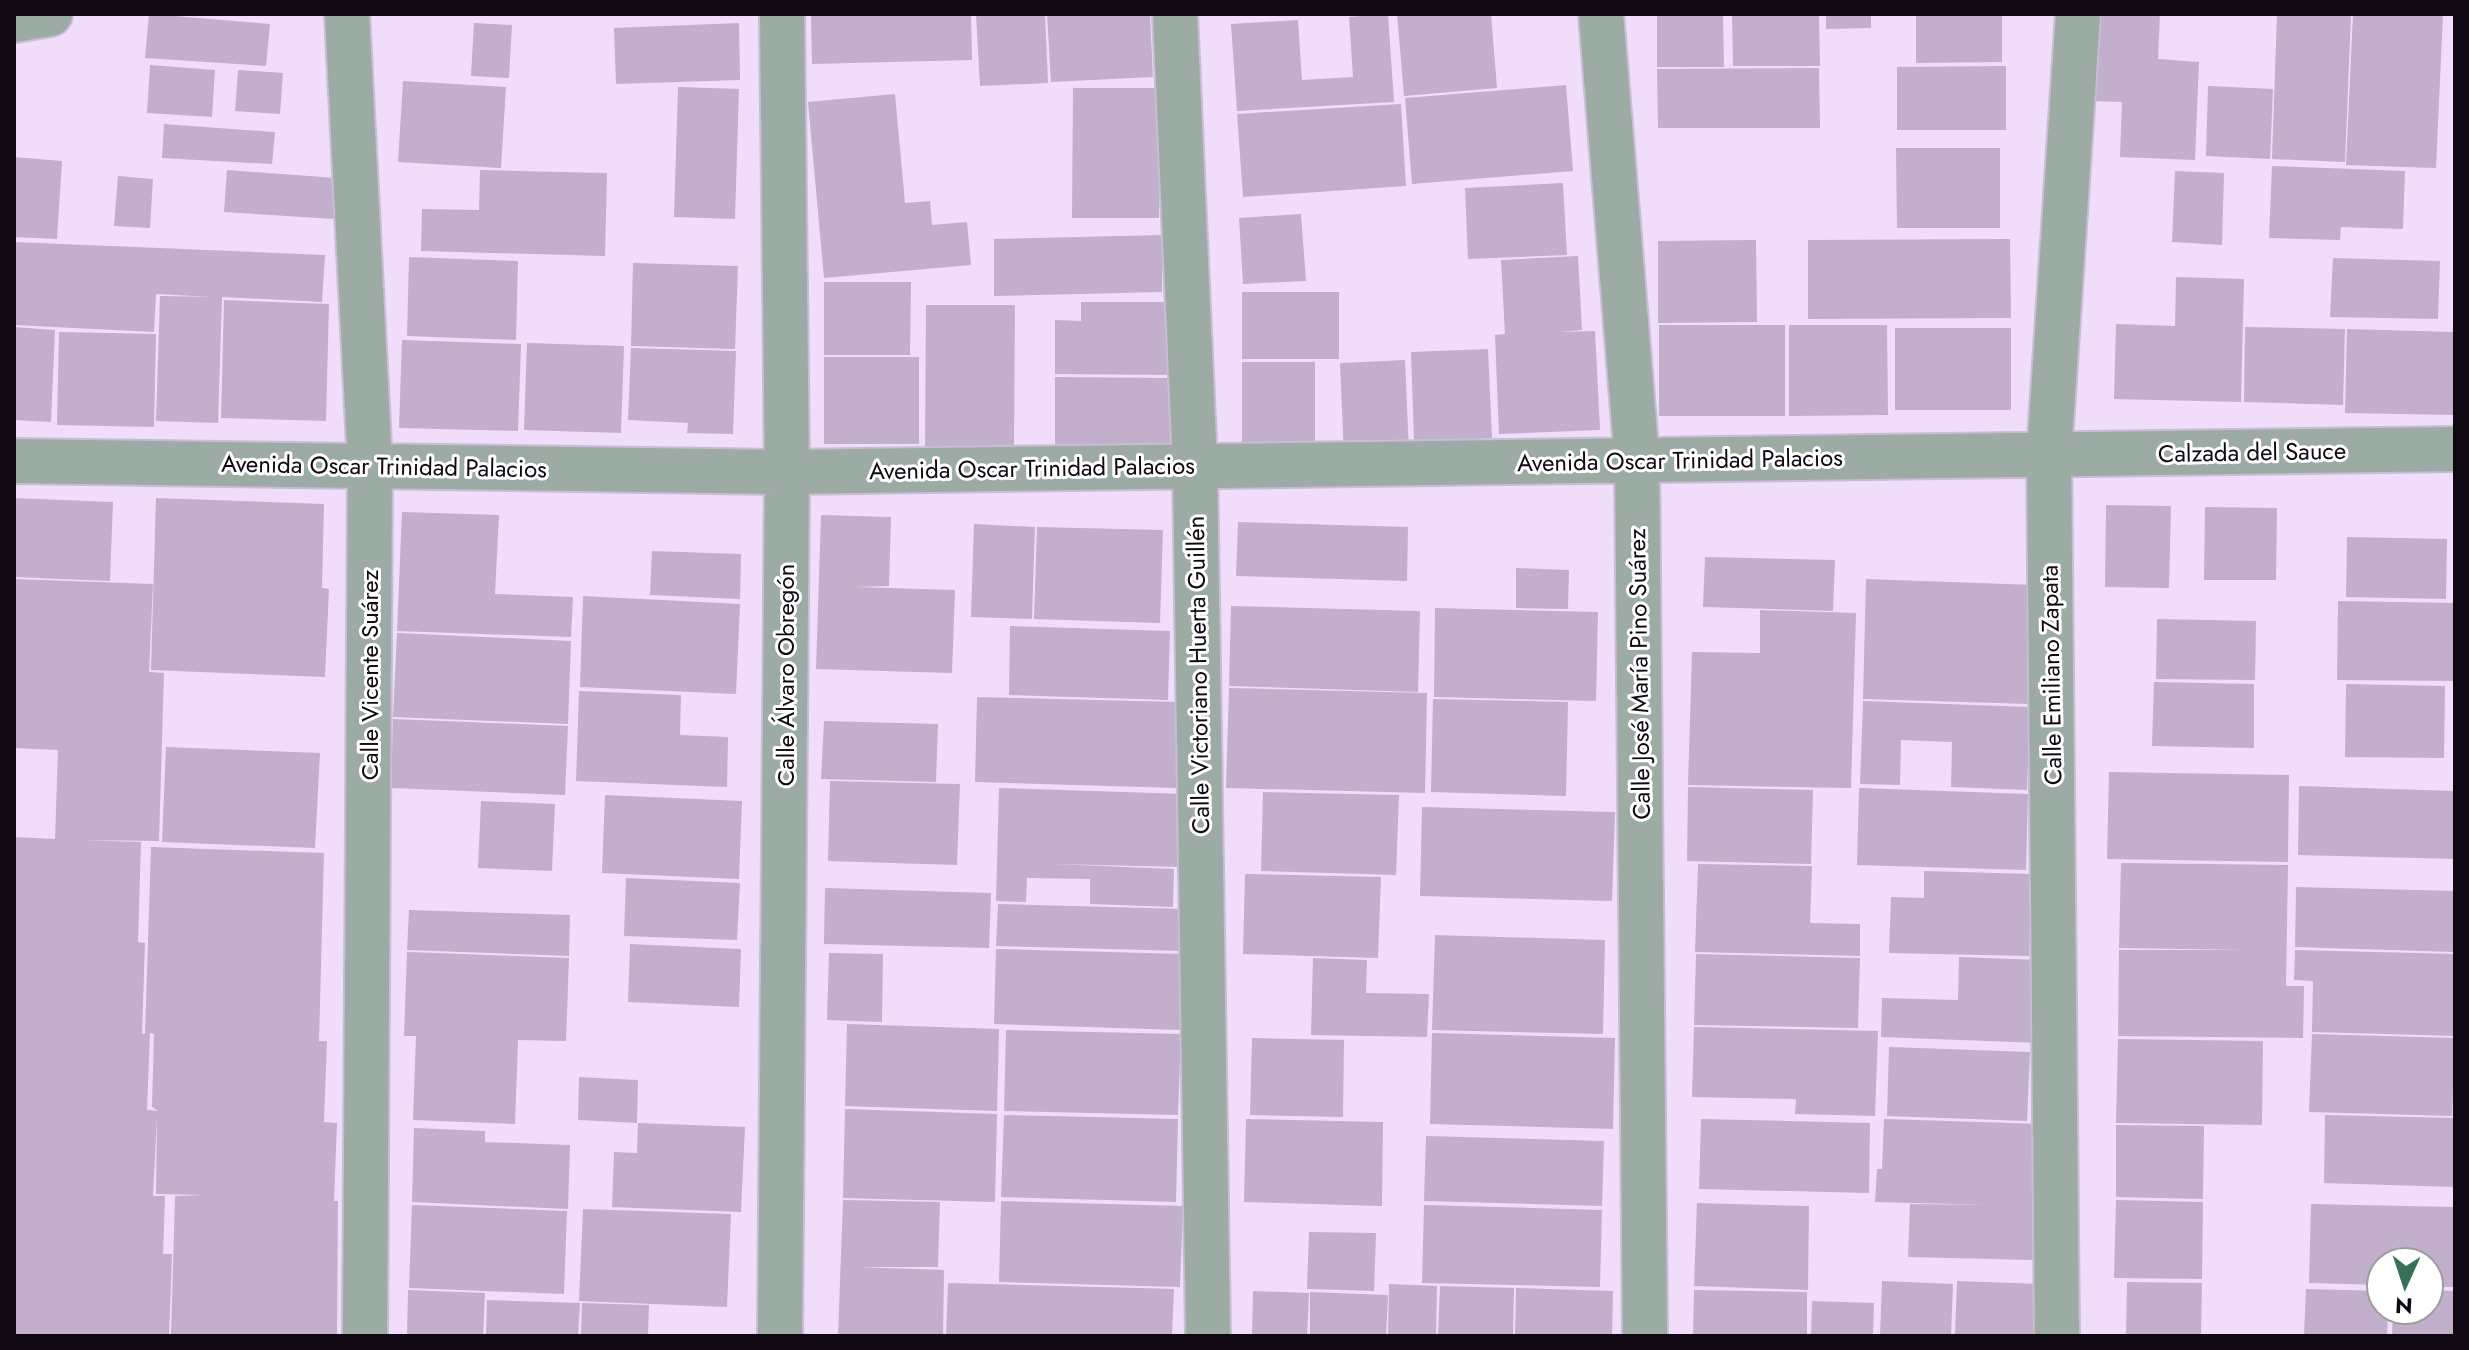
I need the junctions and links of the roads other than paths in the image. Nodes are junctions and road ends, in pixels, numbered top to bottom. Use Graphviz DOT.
graph roads {
  1 [pos="50,14"];
  2 [pos="347,14"];
  3 [pos="782,14"];
  4 [pos="1175,14"];
  5 [pos="1601,14"];
  6 [pos="2078,14"];
  7 [pos="14,20"];
  8 [pos="2455,449"];
  9 [pos="2049,455"];
  10 [pos="1637,460"];
  11 [pos="14,461"];
  12 [pos="370,466"];
  13 [pos="1195,466"];
  14 [pos="787,472"];
  15 [pos="365,1336"];
  16 [pos="780,1336"];
  17 [pos="1208,1336"];
  18 [pos="1645,1336"];
  19 [pos="2057,1336"];
  1 -- 7 [label="street"];
  2 -- 12 [label="street, Calle Vicente Suárez"];
  3 -- 14 [label="street, Calle Álvaro Obregón"];
  4 -- 13 [label="street, Calle Victoriano Huerta Guillén"];
  5 -- 10 [label="street, Calle José María Pino Suárez"];
  6 -- 9 [label="street, Calle Emiliano Zapata"];
  8 -- 9 [label="street, Calzada del Sauce"];
  9 -- 10 [label="street, Avenida Oscar Trinidad Palacios"];
  9 -- 19 [label="street, Calle Emiliano Zapata"];
  10 -- 13 [label="street, Avenida Oscar Trinidad Palacios"];
  10 -- 18 [label="street, Calle José María Pino Suárez"];
  11 -- 12 [label="street, Avenida Oscar Trinidad Palacios"];
  12 -- 14 [label="street, Avenida Oscar Trinidad Palacios"];
  12 -- 15 [label="street, Calle Vicente Suárez"];
  13 -- 14 [label="street, Avenida Oscar Trinidad Palacios"];
  13 -- 17 [label="street, Calle Victoriano Huerta Guillén"];
  14 -- 16 [label="street, Calle Álvaro Obregón"];
}
